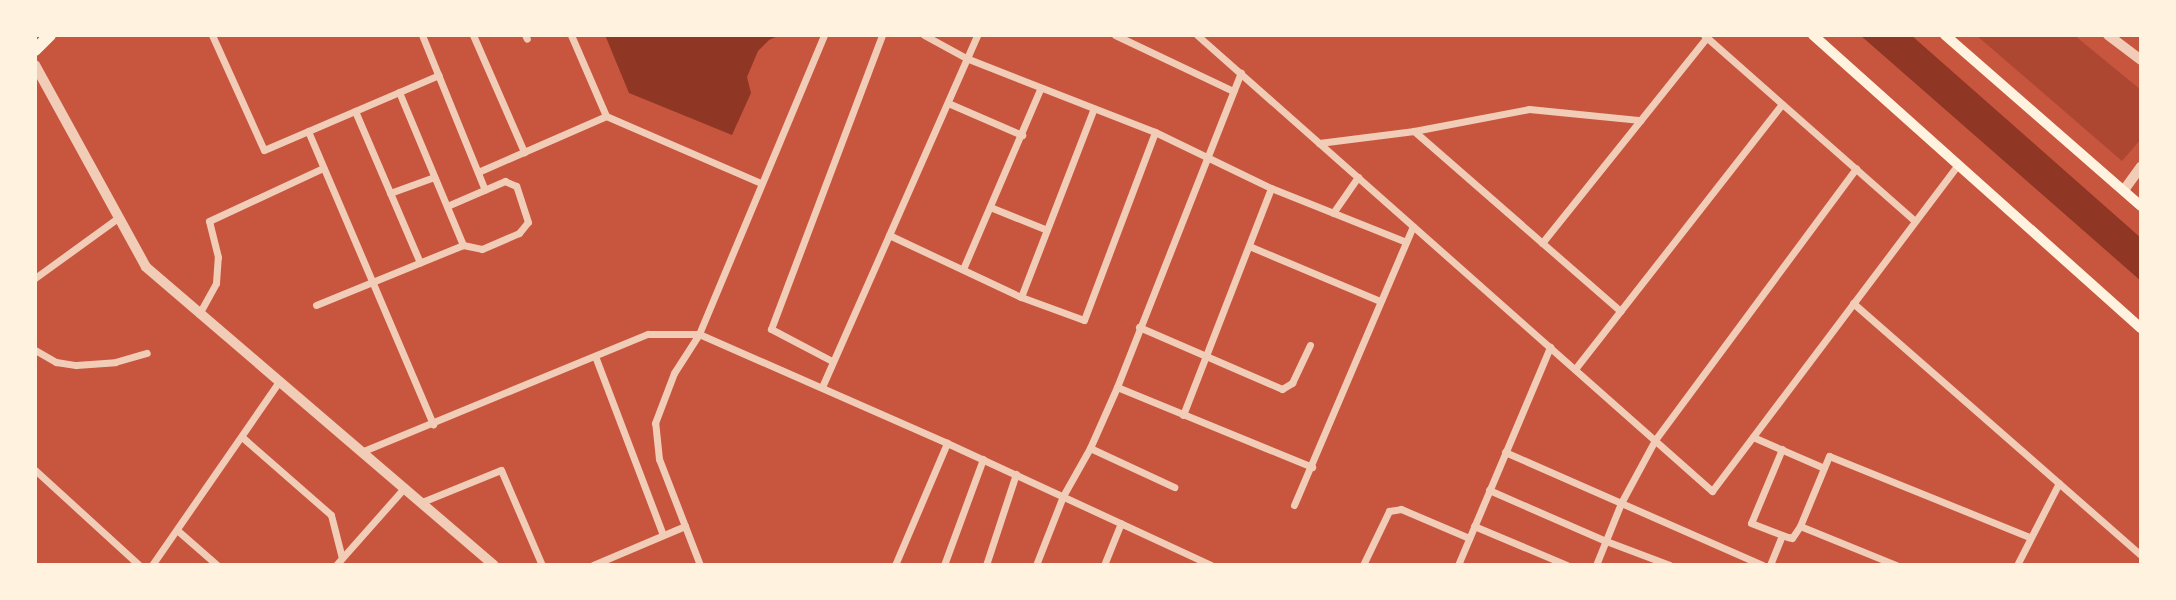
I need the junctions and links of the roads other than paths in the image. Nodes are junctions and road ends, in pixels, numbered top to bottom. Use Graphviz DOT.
graph roads {
  1 [pos="50,35"];
  2 [pos="212,35"];
  3 [pos="422,35"];
  4 [pos="473,35"];
  5 [pos="571,35"];
  6 [pos="824,35"];
  7 [pos="882,35"];
  8 [pos="924,35"];
  9 [pos="977,35"];
  10 [pos="1118,35"];
  11 [pos="1197,35"];
  12 [pos="1813,35"];
  13 [pos="1945,35"];
  14 [pos="2108,35"];
  15 [pos="1705,36"];
  16 [pos="35,50"];
  17 [pos="966,58"];
  18 [pos="2141,60"];
  19 [pos="35,65"];
  20 [pos="1241,74"];
  21 [pos="439,75"];
  22 [pos="1040,89"];
  23 [pos="1233,91"];
  24 [pos="398,92"];
  25 [pos="948,103"];
  26 [pos="1782,104"];
  27 [pos="1093,110"];
  28 [pos="355,111"];
  29 [pos="606,116"];
  30 [pos="1640,120"];
  31 [pos="307,131"];
  32 [pos="1414,131"];
  33 [pos="1155,132"];
  34 [pos="1022,135"];
  35 [pos="1320,143"];
  36 [pos="524,152"];
  37 [pos="1206,156"];
  38 [pos="1958,164"];
  39 [pos="2141,167"];
  40 [pos="323,168"];
  41 [pos="1856,168"];
  42 [pos="478,172"];
  43 [pos="434,177"];
  44 [pos="1358,177"];
  45 [pos="761,183"];
  46 [pos="1271,188"];
  47 [pos="485,190"];
  48 [pos="2123,190"];
  49 [pos="390,193"];
  50 [pos="447,206"];
  51 [pos="2141,206"];
  52 [pos="990,207"];
  53 [pos="1333,213"];
  54 [pos="118,218"];
  55 [pos="1915,221"];
  56 [pos="1413,226"];
  57 [pos="1047,230"];
  58 [pos="889,235"];
  59 [pos="1406,242"];
  60 [pos="1542,243"];
  61 [pos="463,245"];
  62 [pos="1249,246"];
  63 [pos="420,263"];
  64 [pos="963,270"];
  65 [pos="35,278"];
  66 [pos="372,282"];
  67 [pos="1021,297"];
  68 [pos="1380,301"];
  69 [pos="1853,303"];
  70 [pos="316,305"];
  71 [pos="1620,311"];
  72 [pos="199,314"];
  73 [pos="1139,327"];
  74 [pos="2141,328"];
  75 [pos="699,334"];
  76 [pos="1310,345"];
  77 [pos="1550,347"];
  78 [pos="35,350"];
  79 [pos="147,353"];
  80 [pos="1207,355"];
  81 [pos="595,356"];
  82 [pos="832,361"];
  83 [pos="1575,369"];
  84 [pos="278,383"];
  85 [pos="822,387"];
  86 [pos="1117,387"];
  87 [pos="1183,415"];
  88 [pos="433,424"];
  89 [pos="242,437"];
  90 [pos="1753,437"];
  91 [pos="1655,440"];
  92 [pos="947,443"];
  93 [pos="1090,448"];
  94 [pos="1782,449"];
  95 [pos="360,452"];
  96 [pos="1505,452"];
  97 [pos="983,459"];
  98 [pos="1312,467"];
  99 [pos="1824,468"];
  100 [pos="35,470"];
  101 [pos="1016,474"];
  102 [pos="2059,483"];
  103 [pos="405,487"];
  104 [pos="1174,487"];
  105 [pos="1489,490"];
  106 [pos="1063,496"];
  107 [pos="422,502"];
  108 [pos="1621,503"];
  109 [pos="1294,505"];
  110 [pos="1121,523"];
  111 [pos="685,526"];
  112 [pos="1474,526"];
  113 [pos="1800,526"];
  114 [pos="177,530"];
  115 [pos="663,535"];
  116 [pos="1782,535"];
  117 [pos="2029,537"];
  118 [pos="1469,538"];
  119 [pos="1606,541"];
  120 [pos="2141,555"];
  121 [pos="1193,556"];
  122 [pos="342,558"];
  123 [pos="1460,564"];
  124 [pos="139,565"];
  125 [pos="152,565"];
  126 [pos="217,565"];
  127 [pos="336,565"];
  128 [pos="494,565"];
  129 [pos="542,565"];
  130 [pos="593,565"];
  131 [pos="701,565"];
  132 [pos="895,565"];
  133 [pos="944,565"];
  134 [pos="986,565"];
  135 [pos="1036,565"];
  136 [pos="1104,565"];
  137 [pos="1189,565"];
  138 [pos="1211,565"];
  139 [pos="1363,565"];
  140 [pos="1567,565"];
  141 [pos="1596,565"];
  142 [pos="1670,565"];
  143 [pos="1762,565"];
  144 [pos="1770,565"];
  145 [pos="1896,565"];
  146 [pos="2017,565"];
  1 -- 16 [label="main road"];
  2 -- 31 [label="street"];
  3 -- 21 [label="street"];
  4 -- 36 [label="street"];
  5 -- 29 [label="street"];
  6 -- 45 [label="street"];
  7 -- 82 [label="street"];
  8 -- 17 [label="street"];
  9 -- 17 [label="street"];
  10 -- 23 [label="street"];
  11 -- 20 [label="street"];
  12 -- 38 [label="main road"];
  13 -- 48 [label="main road"];
  14 -- 18 [label="street"];
  15 -- 26 [label="street"];
  15 -- 30 [label="street"];
  17 -- 22 [label="street"];
  17 -- 25 [label="street"];
  19 -- 54 [label="street"];
  20 -- 23 [label="street"];
  20 -- 35 [label="street"];
  21 -- 24 [label="street"];
  21 -- 42 [label="street"];
  22 -- 27 [label="street"];
  22 -- 34 [label="street"];
  23 -- 37 [label="street"];
  24 -- 28 [label="street"];
  24 -- 43 [label="street"];
  25 -- 34 [label="street"];
  25 -- 58 [label="street"];
  26 -- 41 [label="street"];
  26 -- 71 [label="street"];
  27 -- 33 [label="street"];
  27 -- 57 [label="street"];
  28 -- 31 [label="street"];
  28 -- 49 [label="street"];
  29 -- 36 [label="street"];
  29 -- 45 [label="street"];
  30 -- 32 [label="street"];
  30 -- 60 [label="street"];
  31 -- 40 [label="street"];
  32 -- 35 [label="street"];
  32 -- 60 [label="street"];
  33 -- 37 [label="street"];
  33 -- 67 [label="street"];
  34 -- 52 [label="street"];
  35 -- 44 [label="street"];
  36 -- 42 [label="street"];
  37 -- 46 [label="street"];
  37 -- 73 [label="street"];
  38 -- 55 [label="street"];
  38 -- 74 [label="main road"];
  39 -- 48 [label="street"];
  40 -- 66 [label="street"];
  40 -- 72 [label="street"];
  41 -- 55 [label="street"];
  41 -- 91 [label="street"];
  42 -- 47 [label="street"];
  43 -- 49 [label="street"];
  43 -- 50 [label="street"];
  44 -- 53 [label="street"];
  44 -- 56 [label="street"];
  45 -- 75 [label="street"];
  46 -- 53 [label="street"];
  46 -- 62 [label="street"];
  47 -- 50 [label="street"];
  47 -- 61 [label="street"];
  48 -- 51 [label="main road"];
  49 -- 63 [label="street"];
  50 -- 61 [label="street"];
  52 -- 57 [label="street"];
  52 -- 64 [label="street"];
  53 -- 59 [label="street"];
  54 -- 65 [label="street"];
  54 -- 72 [label="street"];
  55 -- 69 [label="street"];
  56 -- 59 [label="street"];
  56 -- 77 [label="street"];
  57 -- 67 [label="street"];
  58 -- 64 [label="street"];
  58 -- 82 [label="street"];
  59 -- 68 [label="street"];
  60 -- 71 [label="street"];
  61 -- 63 [label="street"];
  62 -- 68 [label="street"];
  62 -- 80 [label="street"];
  63 -- 66 [label="street"];
  64 -- 67 [label="street"];
  66 -- 70 [label="street"];
  66 -- 88 [label="street"];
  68 -- 98 [label="street"];
  69 -- 90 [label="street"];
  69 -- 102 [label="street"];
  71 -- 83 [label="street"];
  72 -- 84 [label="street"];
  73 -- 80 [label="street"];
  73 -- 86 [label="street"];
  75 -- 81 [label="street"];
  75 -- 85 [label="street"];
  75 -- 111 [label="street"];
  76 -- 80 [label="street"];
  77 -- 83 [label="street"];
  77 -- 96 [label="street"];
  78 -- 79 [label="street"];
  80 -- 87 [label="street"];
  81 -- 88 [label="street"];
  81 -- 115 [label="street"];
  82 -- 85 [label="street"];
  83 -- 91 [label="street"];
  84 -- 89 [label="street"];
  84 -- 95 [label="street"];
  85 -- 92 [label="street"];
  86 -- 87 [label="street"];
  86 -- 93 [label="street"];
  87 -- 98 [label="street"];
  88 -- 95 [label="street"];
  89 -- 114 [label="street"];
  89 -- 122 [label="street"];
  90 -- 91 [label="street"];
  90 -- 94 [label="street"];
  91 -- 108 [label="street"];
  92 -- 97 [label="street"];
  92 -- 132 [label="street"];
  93 -- 104 [label="street"];
  93 -- 106 [label="street"];
  94 -- 99 [label="street"];
  94 -- 116 [label="street"];
  95 -- 103 [label="street"];
  96 -- 105 [label="street"];
  96 -- 108 [label="street"];
  97 -- 101 [label="street"];
  97 -- 133 [label="street"];
  98 -- 109 [label="street"];
  99 -- 113 [label="street"];
  99 -- 117 [label="street"];
  100 -- 124 [label="street"];
  101 -- 106 [label="street"];
  101 -- 134 [label="street"];
  102 -- 117 [label="street"];
  102 -- 120 [label="street"];
  103 -- 107 [label="street"];
  103 -- 122 [label="street"];
  105 -- 112 [label="street"];
  105 -- 119 [label="street"];
  106 -- 110 [label="street"];
  106 -- 135 [label="street"];
  107 -- 128 [label="street"];
  107 -- 129 [label="street"];
  108 -- 119 [label="street"];
  108 -- 143 [label="street"];
  110 -- 121 [label="street"];
  110 -- 136 [label="street"];
  111 -- 115 [label="street"];
  111 -- 131 [label="street"];
  112 -- 118 [label="street"];
  112 -- 140 [label="street"];
  113 -- 116 [label="street"];
  113 -- 145 [label="street"];
  114 -- 125 [label="street"];
  114 -- 126 [label="street"];
  115 -- 130 [label="street"];
  116 -- 144 [label="street"];
  117 -- 146 [label="street"];
  118 -- 123 [label="street"];
  118 -- 139 [label="street"];
  119 -- 141 [label="street"];
  119 -- 142 [label="street"];
  121 -- 137 [label="street"];
  121 -- 138 [label="street"];
  122 -- 127 [label="street"];
}
